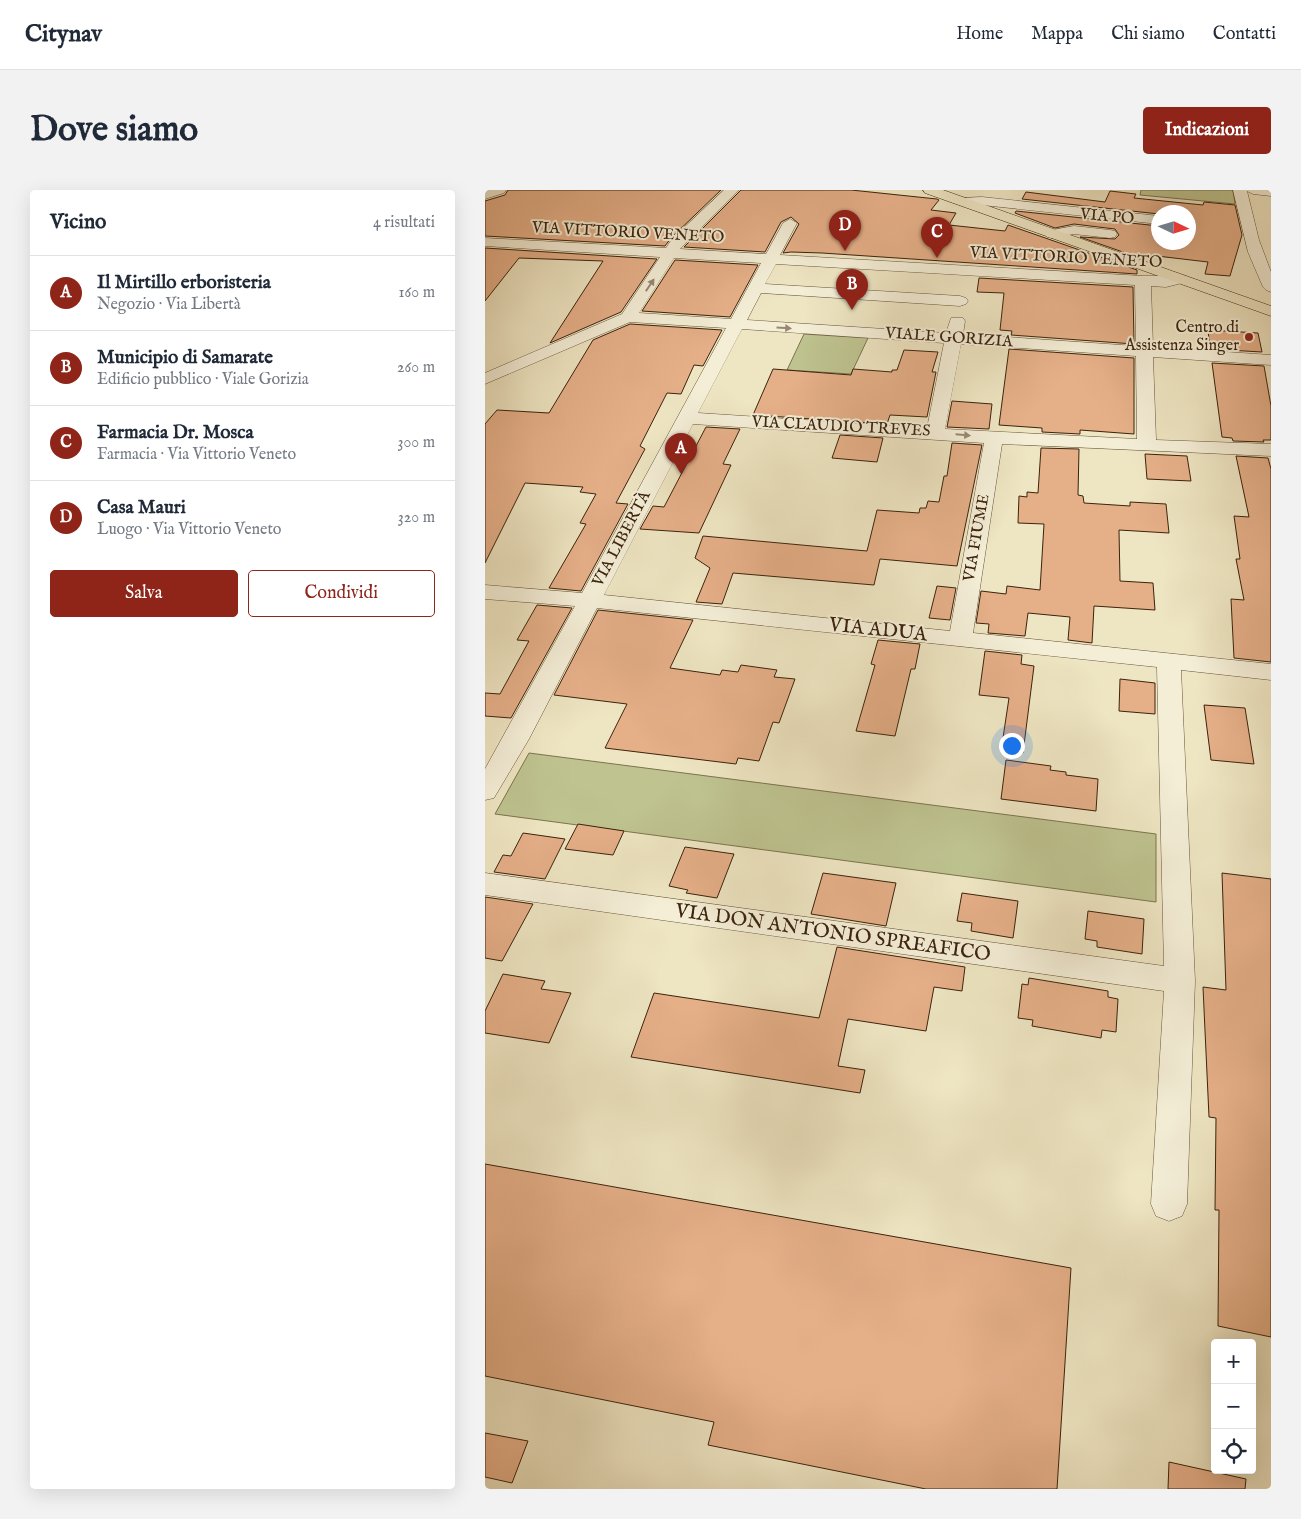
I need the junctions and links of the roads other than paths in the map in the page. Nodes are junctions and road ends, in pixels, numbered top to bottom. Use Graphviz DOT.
graph roads {
  1 [pos="499,190"];
  2 [pos="731,190"];
  3 [pos="930,190"];
  4 [pos="1240,190"];
  5 [pos="1253,190"];
  6 [pos="1271,192"];
  7 [pos="485,196"];
  8 [pos="963,202"];
  9 [pos="1151,219"];
  10 [pos="790,223"];
  11 [pos="1052,234"];
  12 [pos="1121,235"];
  13 [pos="485,242"];
  14 [pos="672,253"];
  15 [pos="769,259"];
  16 [pos="966,270"];
  17 [pos="1266,270"];
  18 [pos="1181,279"];
  19 [pos="1143,281"];
  20 [pos="1271,287"];
  21 [pos="754,288"];
  22 [pos="961,301"];
  23 [pos="1271,311"];
  24 [pos="628,317"];
  25 [pos="735,325"];
  26 [pos="954,338"];
  27 [pos="1145,351"];
  28 [pos="1271,360"];
  29 [pos="485,379"];
  30 [pos="687,418"];
  31 [pos="935,433"];
  32 [pos="994,438"];
  33 [pos="1147,446"];
  34 [pos="1271,450"];
  35 [pos="485,592"];
  36 [pos="589,600"];
  37 [pos="960,638"];
  38 [pos="1169,662"];
  39 [pos="1271,672"];
  40 [pos="485,791"];
  41 [pos="485,884"];
  42 [pos="1180,981"];
  43 [pos="1169,1204"];
  1 -- 7 [label="street"];
  2 -- 14 [label="street"];
  3 -- 8 [label="main road"];
  4 -- 17 [label="street"];
  5 -- 6 [label="street"];
  8 -- 9 [label="street"];
  8 -- 11 [label="main road"];
  10 -- 15 [label="street"];
  11 -- 12 [label="street, VIA PO"];
  11 -- 18 [label="main road"];
  13 -- 14 [label="street, VIA VITTORIO VENETO"];
  14 -- 15 [label="street, VIA VITTORIO VENETO"];
  24 -- 14 [label="street, one-way"];
  15 -- 16 [label="street, VIA VITTORIO VENETO"];
  15 -- 21 [label="street, VIA LIBERTÀ"];
  16 -- 19 [label="street, VIA VITTORIO VENETO"];
  16 -- 22 [label="street"];
  17 -- 20 [label="street"];
  18 -- 19 [label="street, VIA VITTORIO VENETO"];
  18 -- 23 [label="main road"];
  19 -- 27 [label="street"];
  21 -- 22 [label="street"];
  21 -- 25 [label="street, VIA LIBERTÀ"];
  22 -- 26 [label="street"];
  24 -- 25 [label="street, VIALE GORIZIA"];
  24 -- 29 [label="street"];
  25 -- 26 [label="street, VIALE GORIZIA, one-way"];
  25 -- 30 [label="street, VIA LIBERTÀ"];
  26 -- 27 [label="street, VIALE GORIZIA"];
  26 -- 31 [label="street"];
  27 -- 28 [label="street, VIALE GORIZIA"];
  27 -- 33 [label="street"];
  30 -- 31 [label="street, VIA CLAUDIO TREVES"];
  30 -- 36 [label="street, VIA LIBERTÀ"];
  31 -- 32 [label="street, VIA CLAUDIO TREVES, one-way"];
  32 -- 33 [label="street, VIA CLAUDIO TREVES"];
  32 -- 37 [label="street, VIA FIUME"];
  33 -- 34 [label="street, VIA CLAUDIO TREVES"];
  35 -- 36 [label="street, VIA ADUA"];
  36 -- 37 [label="street, VIA ADUA"];
  36 -- 40 [label="street, VIA LIBERTÀ"];
  37 -- 38 [label="street, VIA ADUA"];
  38 -- 39 [label="street, VIA ADUA"];
  38 -- 42 [label="street"];
  41 -- 42 [label="street, VIA DON ANTONIO SPREAFICO"];
  42 -- 43 [label="street"];
}
